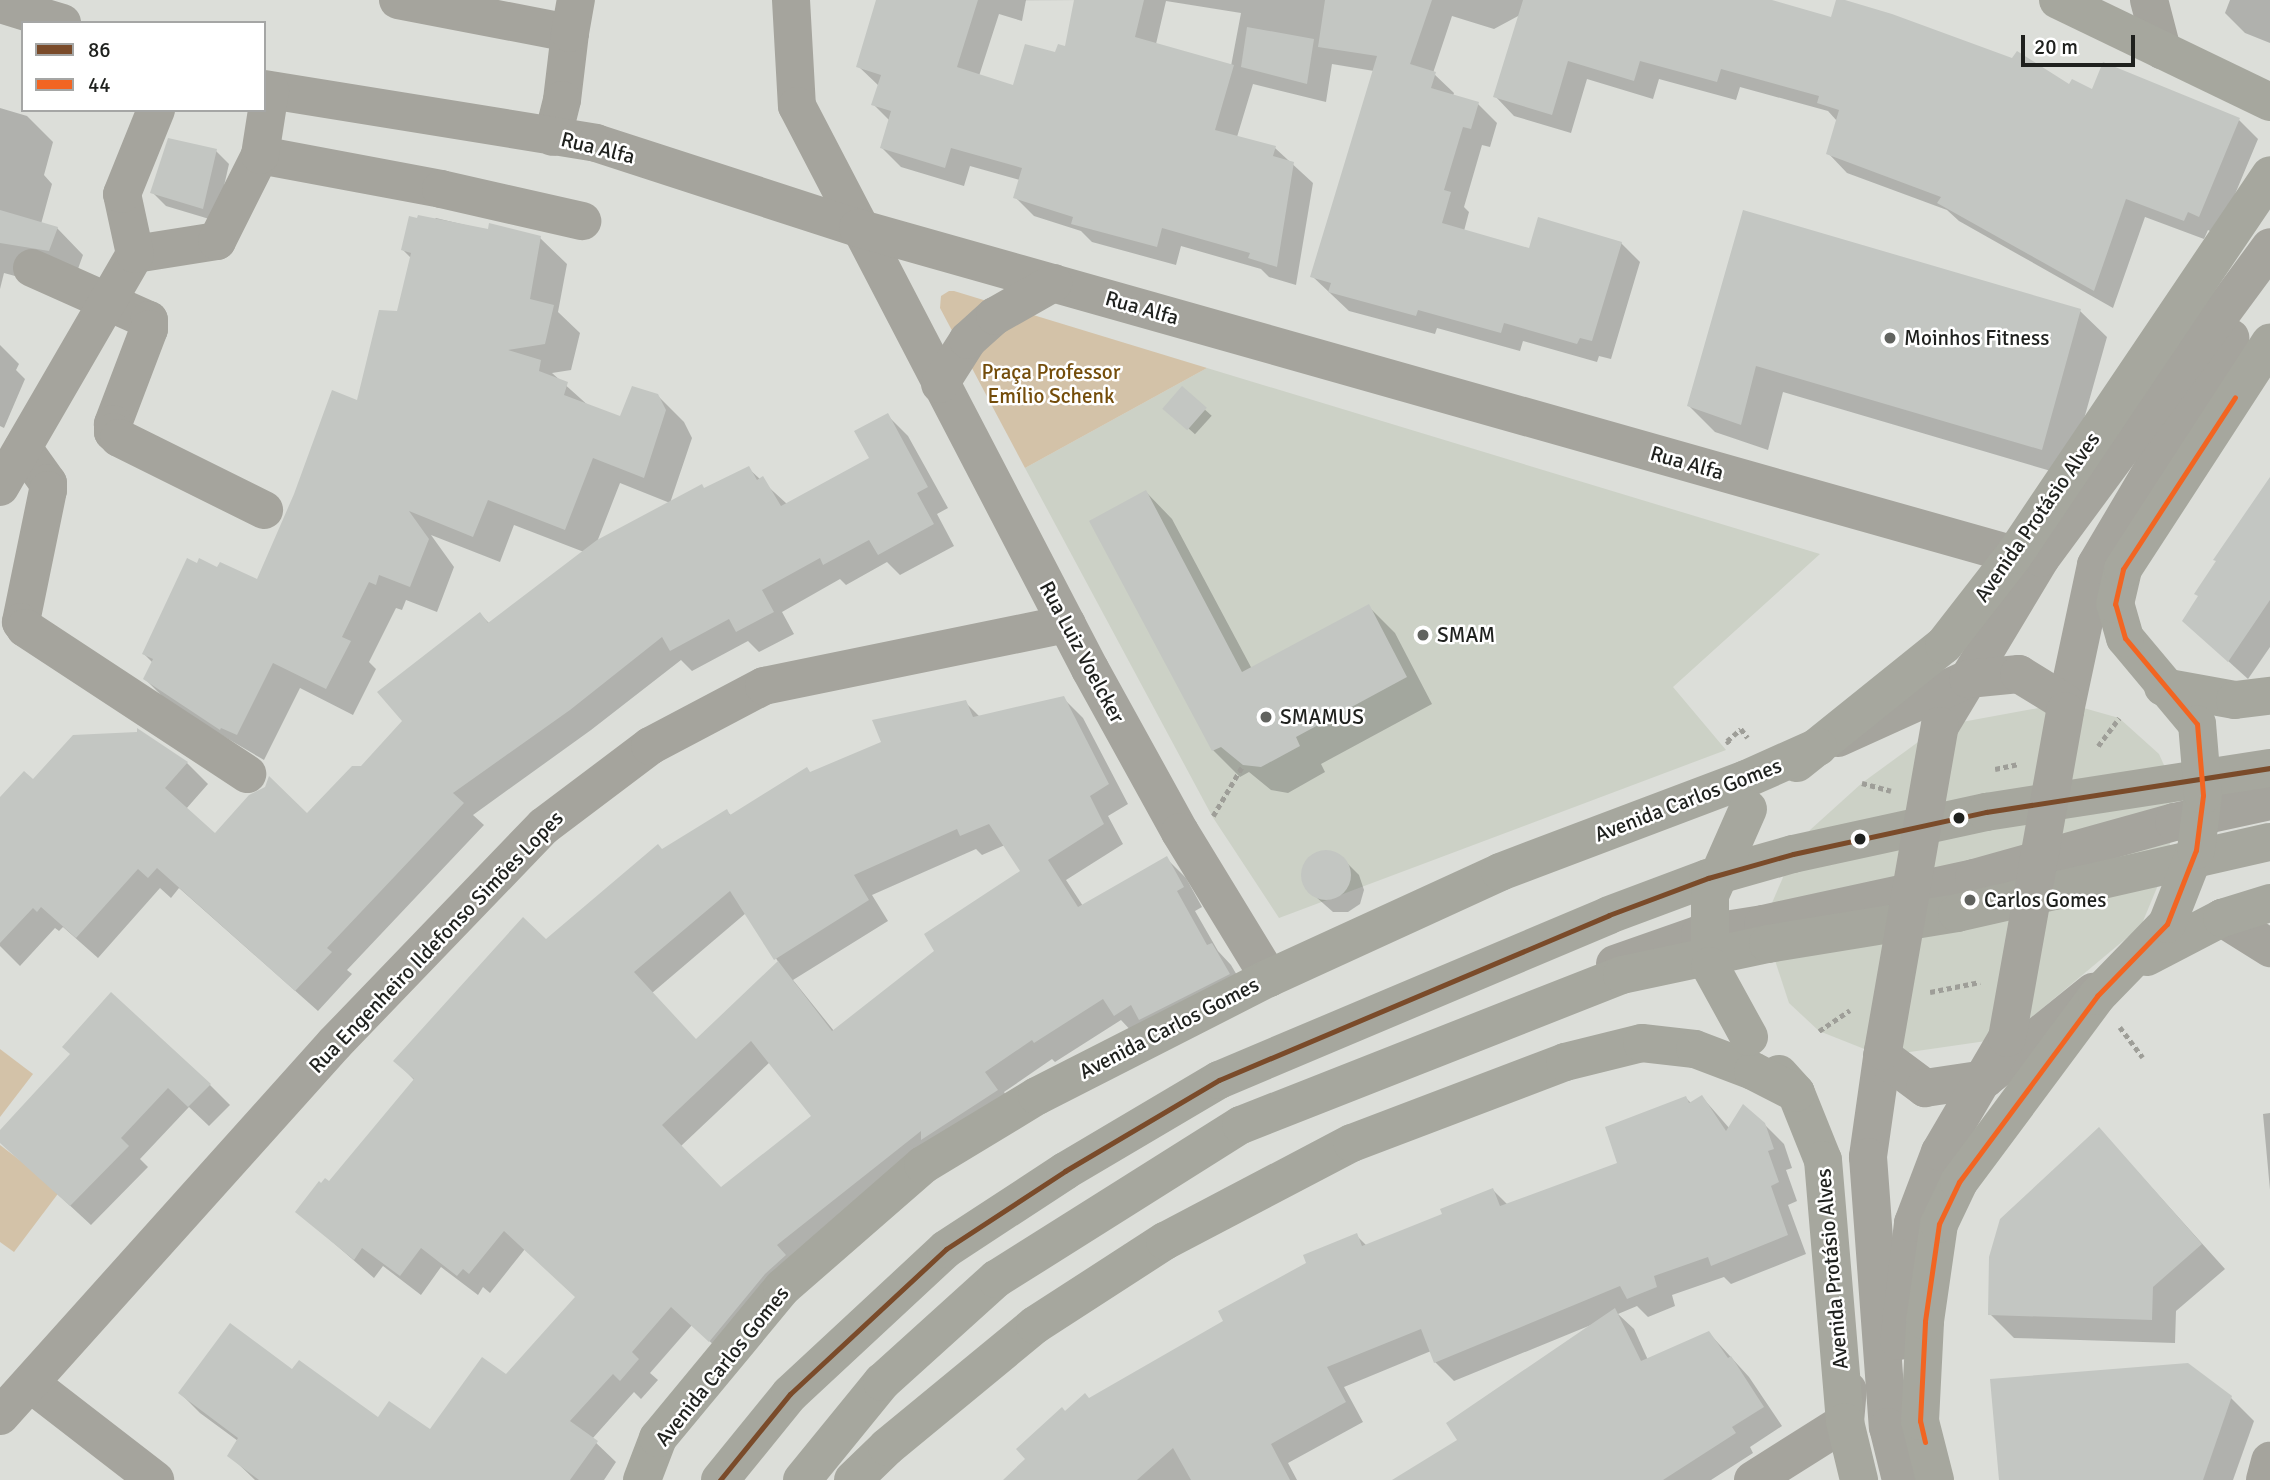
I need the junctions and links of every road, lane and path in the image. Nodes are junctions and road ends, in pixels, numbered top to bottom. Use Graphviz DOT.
graph roads {
  1 [pos="398,0"];
  2 [pos="791,0"];
  3 [pos="2149,0"];
  4 [pos="2069,2"];
  5 [pos="0,4"];
  6 [pos="573,16"];
  7 [pos="55,21"];
  8 [pos="2162,50"];
  9 [pos="267,90"];
  10 [pos="2270,102"];
  11 [pos="155,112"];
  12 [pos="265,112"];
  13 [pos="553,137"];
  14 [pos="260,155"];
  15 [pos="2270,175"];
  16 [pos="2270,181"];
  17 [pos="582,220"];
  18 [pos="858,228"];
  19 [pos="2270,247"];
  20 [pos="135,254"];
  21 [pos="958,256"];
  22 [pos="32,268"];
  23 [pos="2270,270"];
  24 [pos="1054,283"];
  25 [pos="108,302"];
  26 [pos="906,320"];
  27 [pos="2270,325"];
  28 [pos="2270,343"];
  29 [pos="940,384"];
  30 [pos="23,448"];
  31 [pos="0,487"];
  32 [pos="264,510"];
  33 [pos="2027,556"];
  34 [pos="2096,565"];
  35 [pos="1067,624"];
  36 [pos="1968,679"];
  37 [pos="2163,687"];
  38 [pos="2270,696"];
  39 [pos="2066,707"];
  40 [pos="2119,718"];
  41 [pos="1818,747"];
  42 [pos="2086,748"];
  43 [pos="2020,763"];
  44 [pos="1243,765"];
  45 [pos="2270,768"];
  46 [pos="1994,769"];
  47 [pos="247,774"];
  48 [pos="1862,783"];
  49 [pos="1901,789"];
  50 [pos="2270,801"];
  51 [pos="1212,816"];
  52 [pos="2270,842"];
  53 [pos="2270,903"];
  54 [pos="2222,918"];
  55 [pos="2270,948"];
  56 [pos="2118,972"];
  57 [pos="1269,978"];
  58 [pos="1981,981"];
  59 [pos="1929,993"];
  60 [pos="1863,1007"];
  61 [pos="1819,1031"];
  62 [pos="1882,1054"];
  63 [pos="1985,1079"];
  64 [pos="1796,1094"];
  65 [pos="1868,1157"];
  66 [pos="31,1384"];
  67 [pos="0,1416"];
  68 [pos="1845,1422"];
  69 [pos="1904,1424"];
  70 [pos="2270,1461"];
  71 [pos="155,1480"];
  72 [pos="642,1480"];
  73 [pos="720,1480"];
  74 [pos="786,1480"];
  75 [pos="802,1480"];
  76 [pos="853,1480"];
  77 [pos="1752,1480"];
  78 [pos="1859,1480"];
  79 [pos="1901,1480"];
  80 [pos="1935,1480"];
  81 [pos="2265,1480"];
  1 -- 6 [label="street"];
  2 -- 18 [label="street, Rua Luiz Voelcker"];
  3 -- 8 [label="street"];
  4 -- 8 [label="main road"];
  5 -- 7 [label="street"];
  6 -- 13 [label="street"];
  8 -- 10 [label="main road"];
  9 -- 13 [label="street, Rua Alfa"];
  11 -- 20 [label="street"];
  12 -- 14 [label="street"];
  13 -- 18 [label="street, Rua Alfa"];
  14 -- 17 [label="street"];
  14 -- 20 [label="street"];
  15 -- 33 [label="main road, Avenida Protásio Alves"];
  16 -- 33 [label="street"];
  18 -- 21 [label="street, Rua Alfa"];
  18 -- 26 [label="street, Rua Luiz Voelcker"];
  19 -- 33 [label="street"];
  20 -- 25 [label="street"];
  21 -- 24 [label="street, Rua Alfa"];
  21 -- 26 [label="street"];
  22 -- 25 [label="street"];
  23 -- 34 [label="street"];
  24 -- 29 [label="street"];
  24 -- 33 [label="street, Rua Alfa"];
  25 -- 30 [label="street"];
  25 -- 32 [label="street"];
  26 -- 29 [label="street, Rua Luiz Voelcker"];
  27 -- 34 [label="street"];
  28 -- 37 [label="main road"];
  29 -- 35 [label="street, Rua Luiz Voelcker"];
  30 -- 31 [label="street"];
  30 -- 47 [label="street"];
  33 -- 36 [label="street"];
  33 -- 41 [label="main road, Avenida Protásio Alves"];
  34 -- 39 [label="street"];
  35 -- 57 [label="street, Rua Luiz Voelcker"];
  35 -- 66 [label="street, Rua Engenheiro Ildefonso Simões Lopes"];
  36 -- 39 [label="street"];
  36 -- 41 [label="street"];
  36 -- 62 [label="street, bridge"];
  37 -- 38 [label="main road"];
  37 -- 56 [label="main road, bridge"];
  39 -- 63 [label="street, bridge"];
  40 -- 42 [label="path"];
  41 -- 57 [label="main road, Avenida Carlos Gomes"];
  41 -- 64 [label="main road, Avenida Protásio Alves, bridge"];
  43 -- 46 [label="path"];
  44 -- 51 [label="path"];
  45 -- 73 [label="main road"];
  48 -- 49 [label="path"];
  50 -- 74 [label="street"];
  52 -- 75 [label="main road"];
  53 -- 54 [label="main road"];
  54 -- 55 [label="street"];
  54 -- 56 [label="main road"];
  56 -- 63 [label="street"];
  56 -- 69 [label="main road"];
  57 -- 72 [label="main road, Avenida Carlos Gomes"];
  58 -- 59 [label="path"];
  60 -- 61 [label="path"];
  62 -- 63 [label="street"];
  62 -- 65 [label="street"];
  63 -- 69 [label="street"];
  64 -- 68 [label="main road, Avenida Protásio Alves"];
  64 -- 76 [label="main road"];
  65 -- 68 [label="street"];
  65 -- 69 [label="street"];
  66 -- 67 [label="street, Rua Engenheiro Ildefonso Simões Lopes"];
  66 -- 71 [label="street"];
  68 -- 77 [label="street"];
  68 -- 78 [label="main road, Avenida Protásio Alves"];
  69 -- 79 [label="street"];
  69 -- 80 [label="main road"];
  70 -- 81 [label="street"];
}
